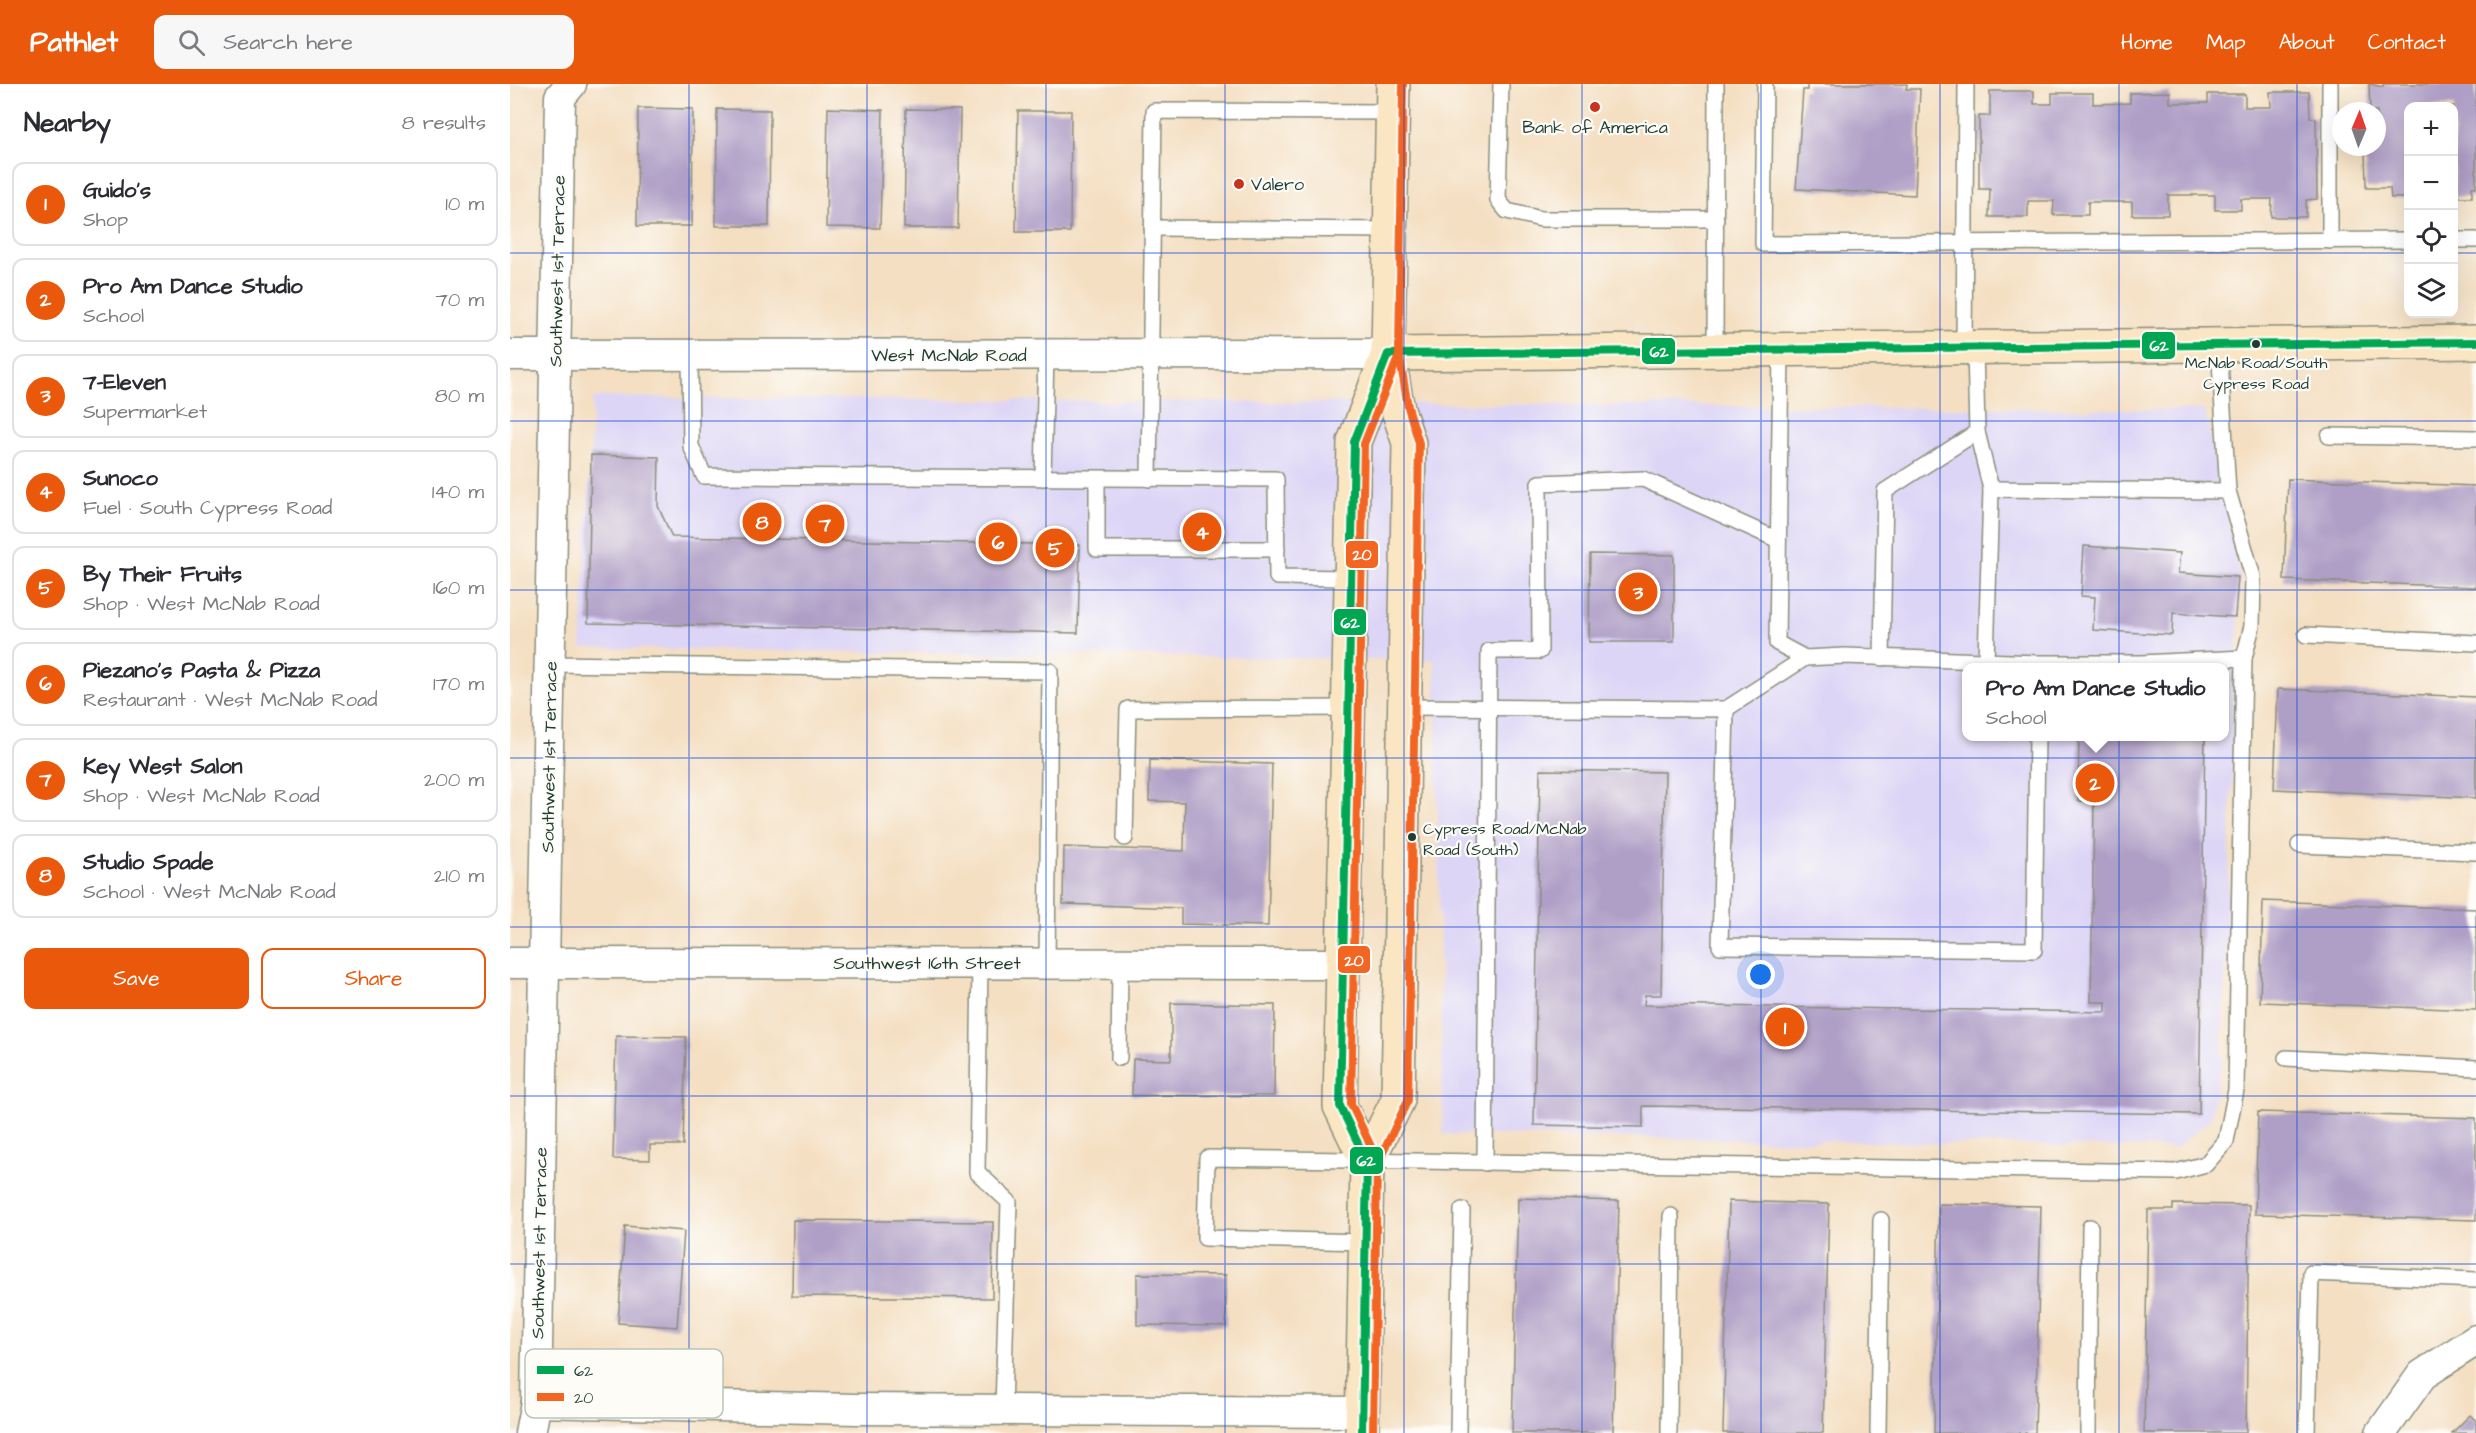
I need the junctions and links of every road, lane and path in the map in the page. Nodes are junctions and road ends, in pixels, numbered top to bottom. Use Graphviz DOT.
graph roads {
  1 [pos="571,84"];
  2 [pos="1501,84"];
  3 [pos="1716,84"];
  4 [pos="1765,84"];
  5 [pos="1966,84"];
  6 [pos="2330,84"];
  7 [pos="1393,98"];
  8 [pos="1716,219"];
  9 [pos="1152,228"];
  10 [pos="1390,230"];
  11 [pos="2404,240"];
  12 [pos="2458,240"];
  13 [pos="2476,240"];
  14 [pos="2330,241"];
  15 [pos="1963,243"];
  16 [pos="2476,342"];
  17 [pos="2219,345"];
  18 [pos="1970,347"];
  19 [pos="1781,350"];
  20 [pos="1715,351"];
  21 [pos="1150,354"];
  22 [pos="1388,354"];
  23 [pos="510,355"];
  24 [pos="555,355"];
  25 [pos="690,355"];
  26 [pos="1046,355"];
  27 [pos="1977,432"];
  28 [pos="2329,436"];
  29 [pos="2476,438"];
  30 [pos="1043,478"];
  31 [pos="1097,479"];
  32 [pos="1149,479"];
  33 [pos="1991,489"];
  34 [pos="2228,491"];
  35 [pos="1778,540"];
  36 [pos="1277,549"];
  37 [pos="1351,578"];
  38 [pos="2306,634"];
  39 [pos="2476,643"];
  40 [pos="1805,658"];
  41 [pos="1882,658"];
  42 [pos="2244,658"];
  43 [pos="1986,661"];
  44 [pos="2012,663"];
  45 [pos="2140,663"];
  46 [pos="551,664"];
  47 [pos="1405,707"];
  48 [pos="1349,708"];
  49 [pos="1488,708"];
  50 [pos="1726,709"];
  51 [pos="2037,741"];
  52 [pos="1125,838"];
  53 [pos="2299,845"];
  54 [pos="2476,852"];
  55 [pos="510,963"];
  56 [pos="546,963"];
  57 [pos="980,963"];
  58 [pos="1047,963"];
  59 [pos="1120,964"];
  60 [pos="1343,964"];
  61 [pos="1119,1058"];
  62 [pos="2286,1058"];
  63 [pos="2476,1068"];
  64 [pos="1366,1162"];
  65 [pos="1485,1163"];
  66 [pos="1462,1210"];
  67 [pos="1671,1216"];
  68 [pos="1881,1220"];
  69 [pos="2090,1227"];
  70 [pos="1365,1242"];
  71 [pos="2476,1280"];
  72 [pos="2476,1340"];
  73 [pos="537,1349"];
  74 [pos="1003,1411"];
  75 [pos="723,1413"];
  76 [pos="533,1418"];
  77 [pos="856,1421"];
  78 [pos="1362,1423"];
  79 [pos="530,1433"];
  80 [pos="1458,1433"];
  81 [pos="1669,1433"];
  82 [pos="1878,1433"];
  83 [pos="2088,1433"];
  84 [pos="2307,1433"];
  85 [pos="2381,1433"];
  1 -- 24 [label="street, Southwest 1st Terrace"];
  2 -- 8 [label="lane"];
  3 -- 8 [label="lane"];
  4 -- 15 [label="lane"];
  5 -- 15 [label="lane"];
  6 -- 14 [label="lane"];
  7 -- 9 [label="lane"];
  7 -- 10 [label="street"];
  8 -- 20 [label="lane"];
  9 -- 10 [label="lane"];
  9 -- 21 [label="lane"];
  10 -- 22 [label="street"];
  11 -- 14 [label="lane"];
  12 -- 13 [label="lane"];
  14 -- 15 [label="lane"];
  15 -- 18 [label="lane"];
  16 -- 17 [label="street"];
  17 -- 18 [label="street"];
  17 -- 34 [label="lane"];
  18 -- 19 [label="street"];
  18 -- 27 [label="lane"];
  19 -- 20 [label="street"];
  19 -- 35 [label="lane"];
  20 -- 22 [label="street"];
  21 -- 22 [label="street, West McNab Road"];
  21 -- 26 [label="street, West McNab Road"];
  21 -- 32 [label="lane"];
  22 -- 37 [label="street"];
  22 -- 47 [label="street"];
  23 -- 24 [label="street, West McNab Road"];
  24 -- 25 [label="street, West McNab Road"];
  24 -- 46 [label="street, Southwest 1st Terrace"];
  25 -- 26 [label="street, West McNab Road"];
  25 -- 30 [label="lane"];
  26 -- 30 [label="lane"];
  27 -- 33 [label="lane"];
  27 -- 41 [label="lane"];
  28 -- 29 [label="lane"];
  30 -- 31 [label="lane"];
  31 -- 32 [label="lane"];
  31 -- 36 [label="lane"];
  32 -- 36 [label="lane"];
  33 -- 34 [label="lane"];
  33 -- 43 [label="lane"];
  34 -- 42 [label="lane"];
  35 -- 40 [label="lane"];
  35 -- 49 [label="lane"];
  36 -- 37 [label="lane"];
  37 -- 48 [label="street"];
  38 -- 39 [label="lane"];
  40 -- 41 [label="lane"];
  40 -- 50 [label="lane"];
  41 -- 43 [label="lane"];
  42 -- 45 [label="lane"];
  42 -- 65 [label="lane"];
  43 -- 44 [label="lane"];
  46 -- 56 [label="street, Southwest 1st Terrace"];
  46 -- 58 [label="lane"];
  47 -- 49 [label="lane"];
  47 -- 64 [label="street"];
  48 -- 52 [label="lane"];
  48 -- 60 [label="street"];
  49 -- 50 [label="lane"];
  49 -- 65 [label="lane"];
  50 -- 51 [label="lane"];
  53 -- 54 [label="lane"];
  55 -- 56 [label="street, Southwest 16th Street"];
  56 -- 57 [label="street, Southwest 16th Street"];
  56 -- 73 [label="street, Southwest 1st Terrace"];
  57 -- 58 [label="street, Southwest 16th Street"];
  57 -- 74 [label="lane"];
  58 -- 59 [label="street, Southwest 16th Street"];
  59 -- 60 [label="street, Southwest 16th Street"];
  59 -- 61 [label="lane"];
  60 -- 64 [label="street"];
  62 -- 63 [label="lane"];
  64 -- 65 [label="lane"];
  64 -- 70 [label="street"];
  64 -- 70 [label="lane"];
  66 -- 80 [label="lane"];
  67 -- 81 [label="lane"];
  68 -- 82 [label="lane"];
  69 -- 83 [label="lane"];
  70 -- 78 [label="street"];
  71 -- 84 [label="lane"];
  72 -- 85 [label="street"];
  74 -- 77 [label="street"];
  74 -- 78 [label="street"];
  75 -- 77 [label="street"];
  76 -- 79 [label="street, Southwest 1st Terrace"];
}
